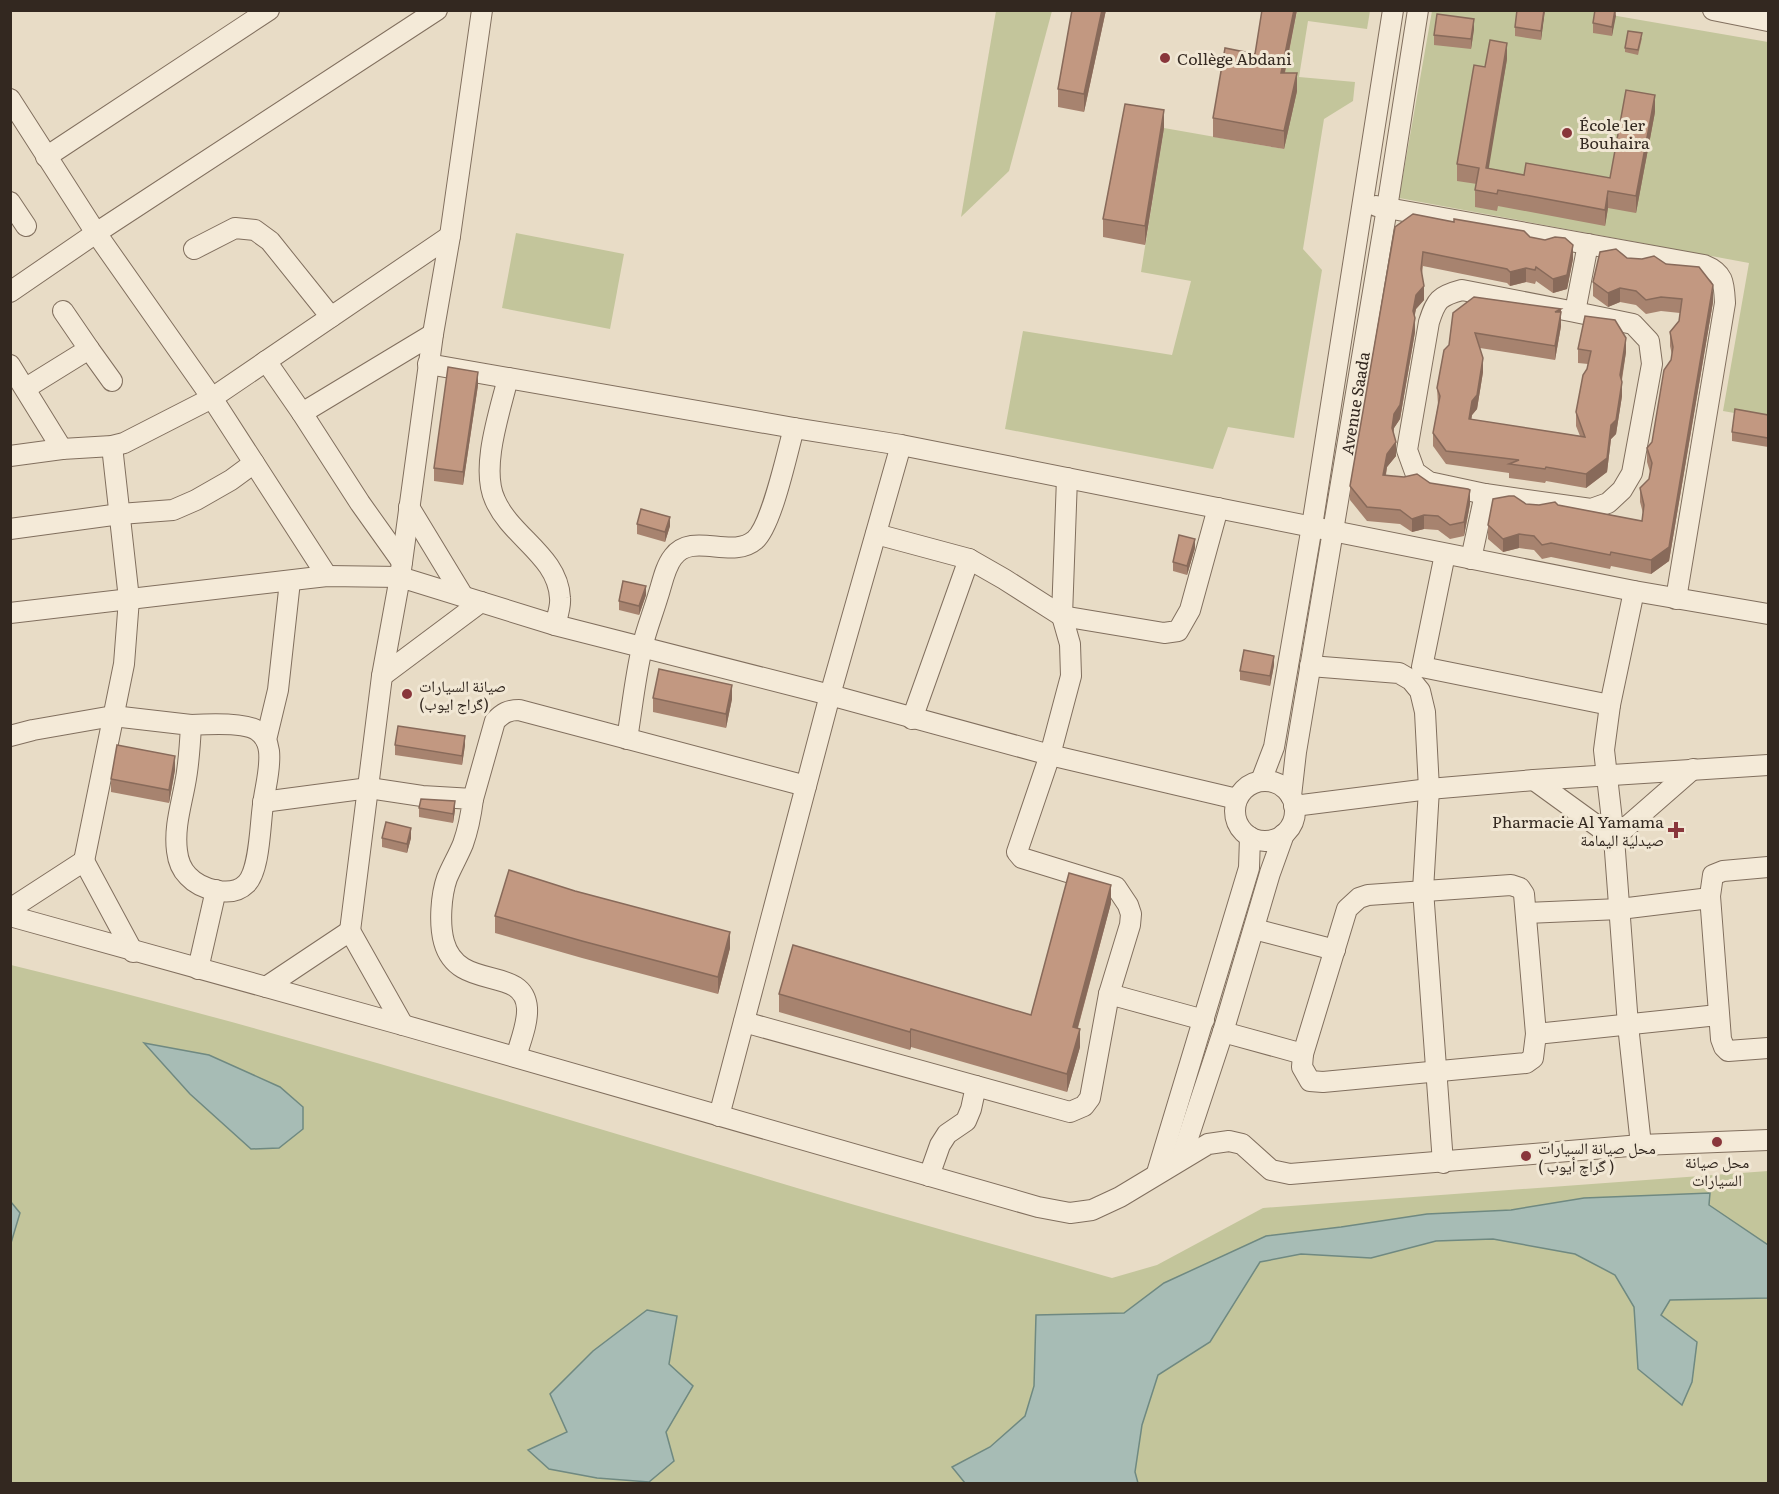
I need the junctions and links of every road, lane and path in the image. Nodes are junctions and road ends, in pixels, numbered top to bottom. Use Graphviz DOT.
graph roads {
  1 [pos="269,10"];
  2 [pos="437,10"];
  3 [pos="482,10"];
  4 [pos="1393,10"];
  5 [pos="1418,10"];
  6 [pos="1713,10"];
  7 [pos="1768,21"];
  8 [pos="10,99"];
  9 [pos="46,157"];
  10 [pos="1362,203"];
  11 [pos="1387,208"];
  12 [pos="96,233"];
  13 [pos="450,236"];
  14 [pos="1588,244"];
  15 [pos="194,249"];
  16 [pos="10,292"];
  17 [pos="63,311"];
  18 [pos="1575,312"];
  19 [pos="331,317"];
  20 [pos="433,334"];
  21 [pos="89,349"];
  22 [pos="266,361"];
  23 [pos="429,364"];
  24 [pos="10,365"];
  25 [pos="508,378"];
  26 [pos="112,381"];
  27 [pos="26,388"];
  28 [pos="212,398"];
  29 [pos="302,413"];
  30 [pos="794,428"];
  31 [pos="901,445"];
  32 [pos="112,446"];
  33 [pos="62,449"];
  34 [pos="10,456"];
  35 [pos="254,463"];
  36 [pos="1067,478"];
  37 [pos="1485,494"];
  38 [pos="409,507"];
  39 [pos="1218,508"];
  40 [pos="120,514"];
  41 [pos="1312,526"];
  42 [pos="10,529"];
  43 [pos="1332,531"];
  44 [pos="876,534"];
  45 [pos="1445,554"];
  46 [pos="969,559"];
  47 [pos="1471,559"];
  48 [pos="401,569"];
  49 [pos="327,576"];
  50 [pos="290,581"];
  51 [pos="1634,591"];
  52 [pos="129,599"];
  53 [pos="472,599"];
  54 [pos="1676,599"];
  55 [pos="10,613"];
  56 [pos="1768,614"];
  57 [pos="1062,616"];
  58 [pos="555,625"];
  59 [pos="642,648"];
  60 [pos="1310,666"];
  61 [pos="1416,673"];
  62 [pos="382,676"];
  63 [pos="830,695"];
  64 [pos="1610,705"];
  65 [pos="113,716"];
  66 [pos="912,719"];
  67 [pos="191,725"];
  68 [pos="10,736"];
  69 [pos="627,739"];
  70 [pos="266,740"];
  71 [pos="1050,755"];
  72 [pos="1768,765"];
  73 [pos="1693,769"];
  74 [pos="1608,776"];
  75 [pos="1534,780"];
  76 [pos="1261,781"];
  77 [pos="806,786"];
  78 [pos="369,788"];
  79 [pos="1429,789"];
  80 [pos="473,799"];
  81 [pos="1237,799"];
  82 [pos="1293,801"];
  83 [pos="263,802"];
  84 [pos="1284,834"];
  85 [pos="1250,837"];
  86 [pos="1614,838"];
  87 [pos="84,861"];
  88 [pos="1768,867"];
  89 [pos="216,890"];
  90 [pos="1423,890"];
  91 [pos="1710,898"];
  92 [pos="10,909"];
  93 [pos="1620,909"];
  94 [pos="1526,914"];
  95 [pos="10,916"];
  96 [pos="1254,929"];
  97 [pos="350,931"];
  98 [pos="1335,950"];
  99 [pos="133,951"];
  100 [pos="198,969"];
  101 [pos="266,987"];
  102 [pos="1109,994"];
  103 [pos="1718,1016"];
  104 [pos="1204,1020"];
  105 [pos="744,1022"];
  106 [pos="403,1025"];
  107 [pos="1628,1025"];
  108 [pos="1224,1032"];
  109 [pos="1536,1034"];
  110 [pos="1768,1048"];
  111 [pos="1304,1054"];
  112 [pos="516,1057"];
  113 [pos="1436,1072"];
  114 [pos="976,1086"];
  115 [pos="719,1116"];
  116 [pos="1768,1140"];
  117 [pos="1641,1145"];
  118 [pos="1181,1159"];
  119 [pos="1443,1163"];
  120 [pos="1157,1173"];
  121 [pos="929,1176"];
  1 -- 9 [label="street"];
  2 -- 12 [label="street"];
  3 -- 13 [label="street"];
  4 -- 10 [label="street, Avenue Saada"];
  5 -- 11 [label="street, Avenue Saada"];
  6 -- 7 [label="street"];
  8 -- 9 [label="street"];
  9 -- 12 [label="street"];
  10 -- 11 [label="street"];
  10 -- 41 [label="street, Avenue Saada"];
  11 -- 14 [label="street"];
  11 -- 43 [label="street, Avenue Saada"];
  12 -- 16 [label="street"];
  12 -- 28 [label="street"];
  13 -- 19 [label="street"];
  13 -- 20 [label="street"];
  14 -- 18 [label="street"];
  14 -- 54 [label="street"];
  15 -- 19 [label="street"];
  17 -- 21 [label="street"];
  18 -- 37 [label="street"];
  18 -- 37 [label="street"];
  19 -- 22 [label="street"];
  20 -- 23 [label="street"];
  20 -- 29 [label="street"];
  21 -- 26 [label="street"];
  21 -- 27 [label="street"];
  22 -- 28 [label="street"];
  22 -- 29 [label="street"];
  23 -- 25 [label="street"];
  23 -- 38 [label="street"];
  24 -- 27 [label="street"];
  25 -- 30 [label="street"];
  25 -- 58 [label="street"];
  27 -- 33 [label="street"];
  28 -- 32 [label="street"];
  28 -- 35 [label="street"];
  29 -- 48 [label="street"];
  30 -- 31 [label="street"];
  30 -- 59 [label="street"];
  31 -- 36 [label="street"];
  31 -- 44 [label="street"];
  32 -- 33 [label="street"];
  32 -- 40 [label="street"];
  33 -- 34 [label="street"];
  35 -- 40 [label="street"];
  35 -- 49 [label="street"];
  36 -- 39 [label="street"];
  36 -- 57 [label="street"];
  37 -- 47 [label="street"];
  38 -- 48 [label="street"];
  38 -- 53 [label="street"];
  39 -- 41 [label="street"];
  39 -- 57 [label="street"];
  40 -- 42 [label="street"];
  40 -- 52 [label="street"];
  41 -- 43 [label="street"];
  41 -- 76 [label="street, Avenue Saada"];
  43 -- 45 [label="street"];
  43 -- 60 [label="street, Avenue Saada"];
  44 -- 46 [label="street"];
  44 -- 63 [label="street"];
  45 -- 47 [label="street"];
  45 -- 61 [label="street"];
  46 -- 57 [label="street"];
  46 -- 66 [label="street"];
  47 -- 51 [label="street"];
  48 -- 49 [label="street"];
  48 -- 53 [label="street"];
  48 -- 62 [label="street"];
  49 -- 50 [label="street"];
  50 -- 52 [label="street"];
  50 -- 70 [label="street"];
  51 -- 54 [label="street"];
  51 -- 64 [label="street"];
  52 -- 55 [label="street"];
  52 -- 65 [label="street"];
  53 -- 58 [label="street"];
  53 -- 62 [label="street"];
  54 -- 56 [label="street"];
  57 -- 71 [label="street"];
  58 -- 59 [label="street"];
  59 -- 63 [label="street"];
  59 -- 69 [label="street"];
  60 -- 61 [label="street"];
  60 -- 82 [label="street, Avenue Saada"];
  61 -- 64 [label="street"];
  61 -- 79 [label="street"];
  62 -- 78 [label="street"];
  63 -- 66 [label="street"];
  63 -- 77 [label="street"];
  64 -- 74 [label="street"];
  65 -- 67 [label="street"];
  65 -- 68 [label="street"];
  65 -- 87 [label="street"];
  66 -- 71 [label="street"];
  67 -- 70 [label="street"];
  67 -- 89 [label="street"];
  69 -- 77 [label="street"];
  69 -- 80 [label="street"];
  70 -- 83 [label="street"];
  71 -- 81 [label="street"];
  71 -- 102 [label="street"];
  72 -- 73 [label="street"];
  73 -- 74 [label="street"];
  73 -- 86 [label="street"];
  74 -- 75 [label="street"];
  74 -- 86 [label="street"];
  75 -- 79 [label="street"];
  75 -- 86 [label="street"];
  76 -- 81 [label="street"];
  76 -- 82 [label="street"];
  77 -- 105 [label="street"];
  78 -- 80 [label="street"];
  78 -- 83 [label="street"];
  78 -- 97 [label="street"];
  79 -- 82 [label="street"];
  79 -- 90 [label="street"];
  80 -- 112 [label="street"];
  81 -- 85 [label="street"];
  82 -- 84 [label="street"];
  83 -- 89 [label="street"];
  84 -- 85 [label="street"];
  84 -- 96 [label="street"];
  85 -- 104 [label="street"];
  86 -- 93 [label="street"];
  87 -- 92 [label="street"];
  87 -- 99 [label="street"];
  88 -- 91 [label="street"];
  89 -- 100 [label="street"];
  90 -- 94 [label="street"];
  90 -- 98 [label="street"];
  90 -- 113 [label="street"];
  91 -- 93 [label="street"];
  91 -- 103 [label="street"];
  93 -- 94 [label="street"];
  93 -- 107 [label="street"];
  94 -- 109 [label="street"];
  95 -- 99 [label="street"];
  96 -- 98 [label="street"];
  96 -- 108 [label="street"];
  97 -- 101 [label="street"];
  97 -- 106 [label="street"];
  98 -- 111 [label="street"];
  99 -- 100 [label="street"];
  100 -- 101 [label="street"];
  101 -- 106 [label="street"];
  102 -- 104 [label="street"];
  102 -- 114 [label="street"];
  103 -- 107 [label="street"];
  103 -- 110 [label="street"];
  104 -- 120 [label="street"];
  105 -- 114 [label="street"];
  105 -- 115 [label="street"];
  106 -- 112 [label="street"];
  107 -- 109 [label="street"];
  107 -- 117 [label="street"];
  108 -- 111 [label="street"];
  108 -- 118 [label="street"];
  109 -- 113 [label="street"];
  111 -- 113 [label="street"];
  112 -- 115 [label="street"];
  113 -- 119 [label="street"];
  114 -- 121 [label="street"];
  115 -- 121 [label="street"];
  116 -- 117 [label="street"];
  117 -- 119 [label="street"];
  118 -- 119 [label="street"];
  118 -- 120 [label="street"];
  120 -- 121 [label="street"];
}
